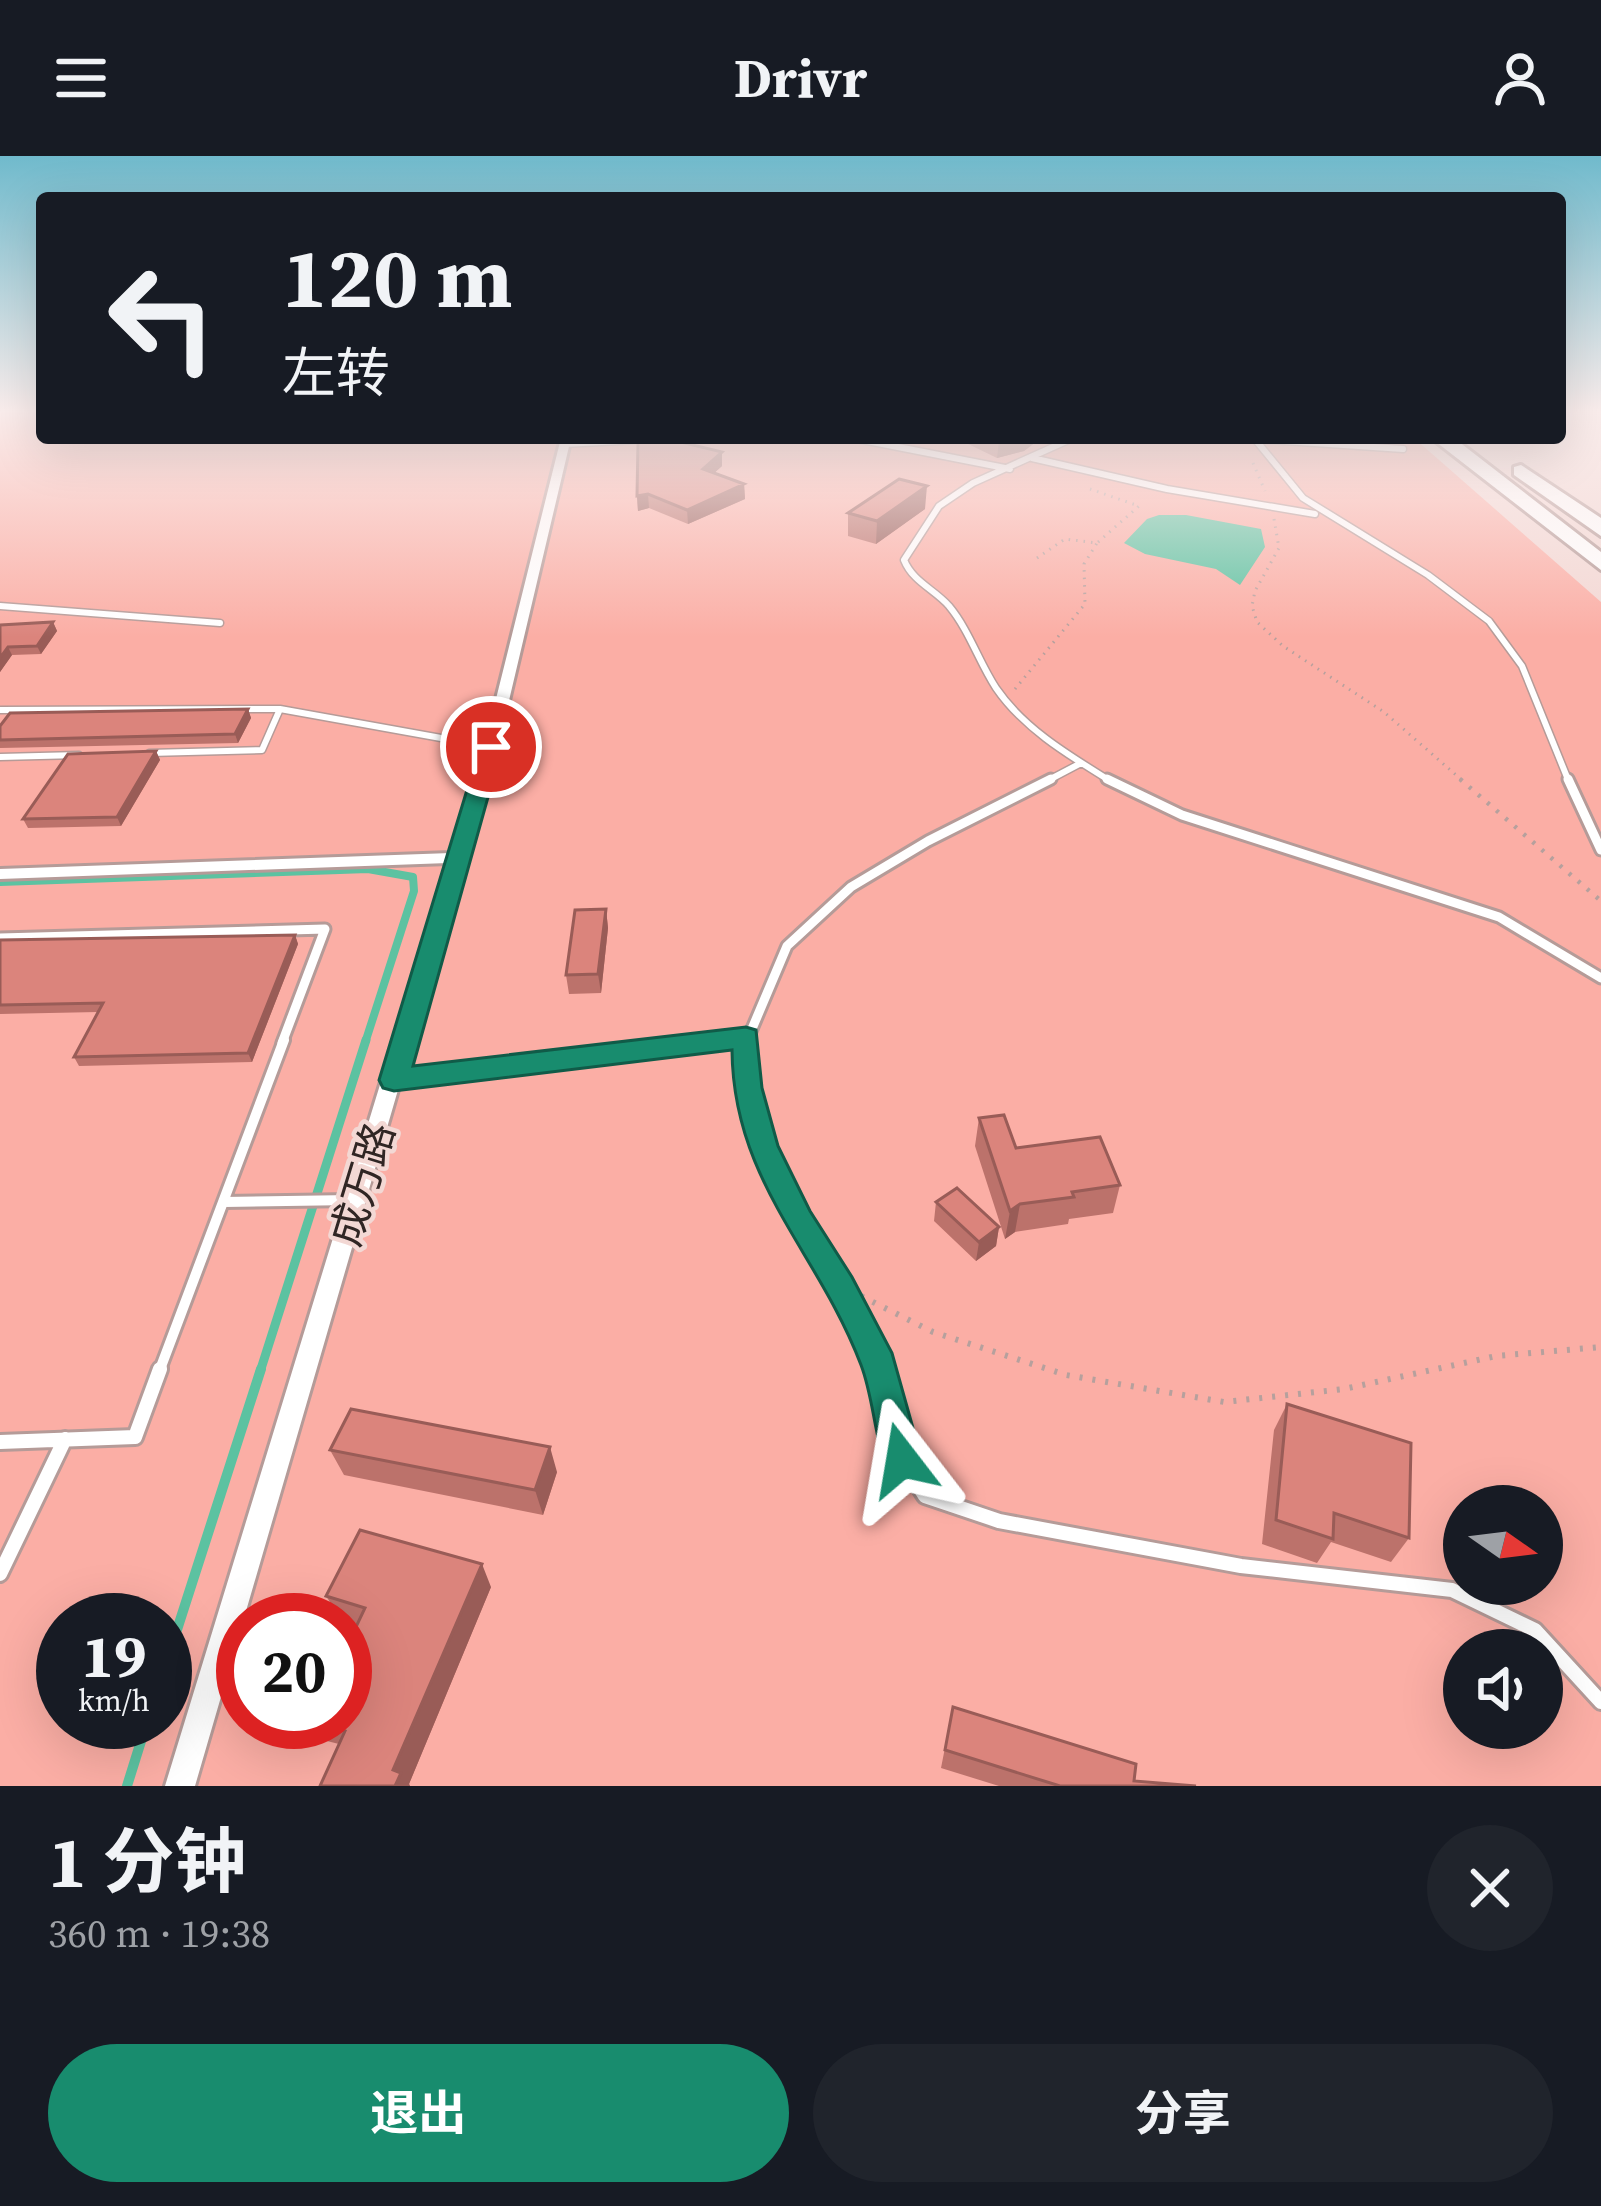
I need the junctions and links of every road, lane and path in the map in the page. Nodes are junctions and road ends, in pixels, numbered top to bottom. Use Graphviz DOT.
graph roads {
  1 [pos="554,485"];
  2 [pos="971,485"];
  3 [pos="1165,485"];
  4 [pos="1262,485"];
  5 [pos="1287,485"];
  6 [pos="1501,485"];
  7 [pos="1540,485"];
  8 [pos="1080,486"];
  9 [pos="1272,507"];
  10 [pos="1318,514"];
  11 [pos="1601,529"];
  12 [pos="1096,543"];
  13 [pos="1037,558"];
  14 [pos="1601,563"];
  15 [pos="0,606"];
  16 [pos="220,623"];
  17 [pos="1006,700"];
  18 [pos="280,709"];
  19 [pos="5,710"];
  20 [pos="0,724"];
  21 [pos="491,747"];
  22 [pos="143,753"];
  23 [pos="95,754"];
  24 [pos="0,757"];
  25 [pos="1081,764"];
  26 [pos="1601,850"];
  27 [pos="459,858"];
  28 [pos="0,874"];
  29 [pos="1601,901"];
  30 [pos="0,938"];
  31 [pos="1601,978"];
  32 [pos="746,1037"];
  33 [pos="394,1080"];
  34 [pos="357,1200"];
  35 [pos="224,1202"];
  36 [pos="840,1287"];
  37 [pos="1601,1347"];
  38 [pos="65,1439"];
  39 [pos="0,1442"];
  40 [pos="0,1574"];
  41 [pos="1601,1702"];
  42 [pos="180,1786"];
  1 -- 21 [label="street, 成万路"];
  2 -- 17 [label="lane"];
  3 -- 9 [label="lane"];
  4 -- 9 [label="path"];
  5 -- 10 [label="lane"];
  6 -- 14 [label="highway"];
  7 -- 11 [label="highway"];
  8 -- 12 [label="path"];
  9 -- 10 [label="lane"];
  9 -- 29 [label="path"];
  10 -- 26 [label="lane"];
  12 -- 13 [label="path"];
  12 -- 17 [label="path"];
  15 -- 16 [label="lane"];
  17 -- 25 [label="lane"];
  18 -- 19 [label="lane"];
  18 -- 21 [label="lane"];
  18 -- 22 [label="lane"];
  19 -- 20 [label="lane"];
  21 -- 27 [label="street, 成万路"];
  23 -- 24 [label="lane"];
  25 -- 31 [label="lane"];
  25 -- 32 [label="lane"];
  27 -- 28 [label="street"];
  27 -- 33 [label="street, 成万路"];
  30 -- 35 [label="lane"];
  32 -- 33 [label="lane"];
  32 -- 36 [label="lane"];
  33 -- 34 [label="street, 成万路"];
  34 -- 35 [label="lane"];
  34 -- 42 [label="street, 成万路"];
  35 -- 38 [label="lane"];
  36 -- 37 [label="path"];
  36 -- 41 [label="lane"];
  38 -- 39 [label="lane"];
  38 -- 40 [label="lane"];
}
